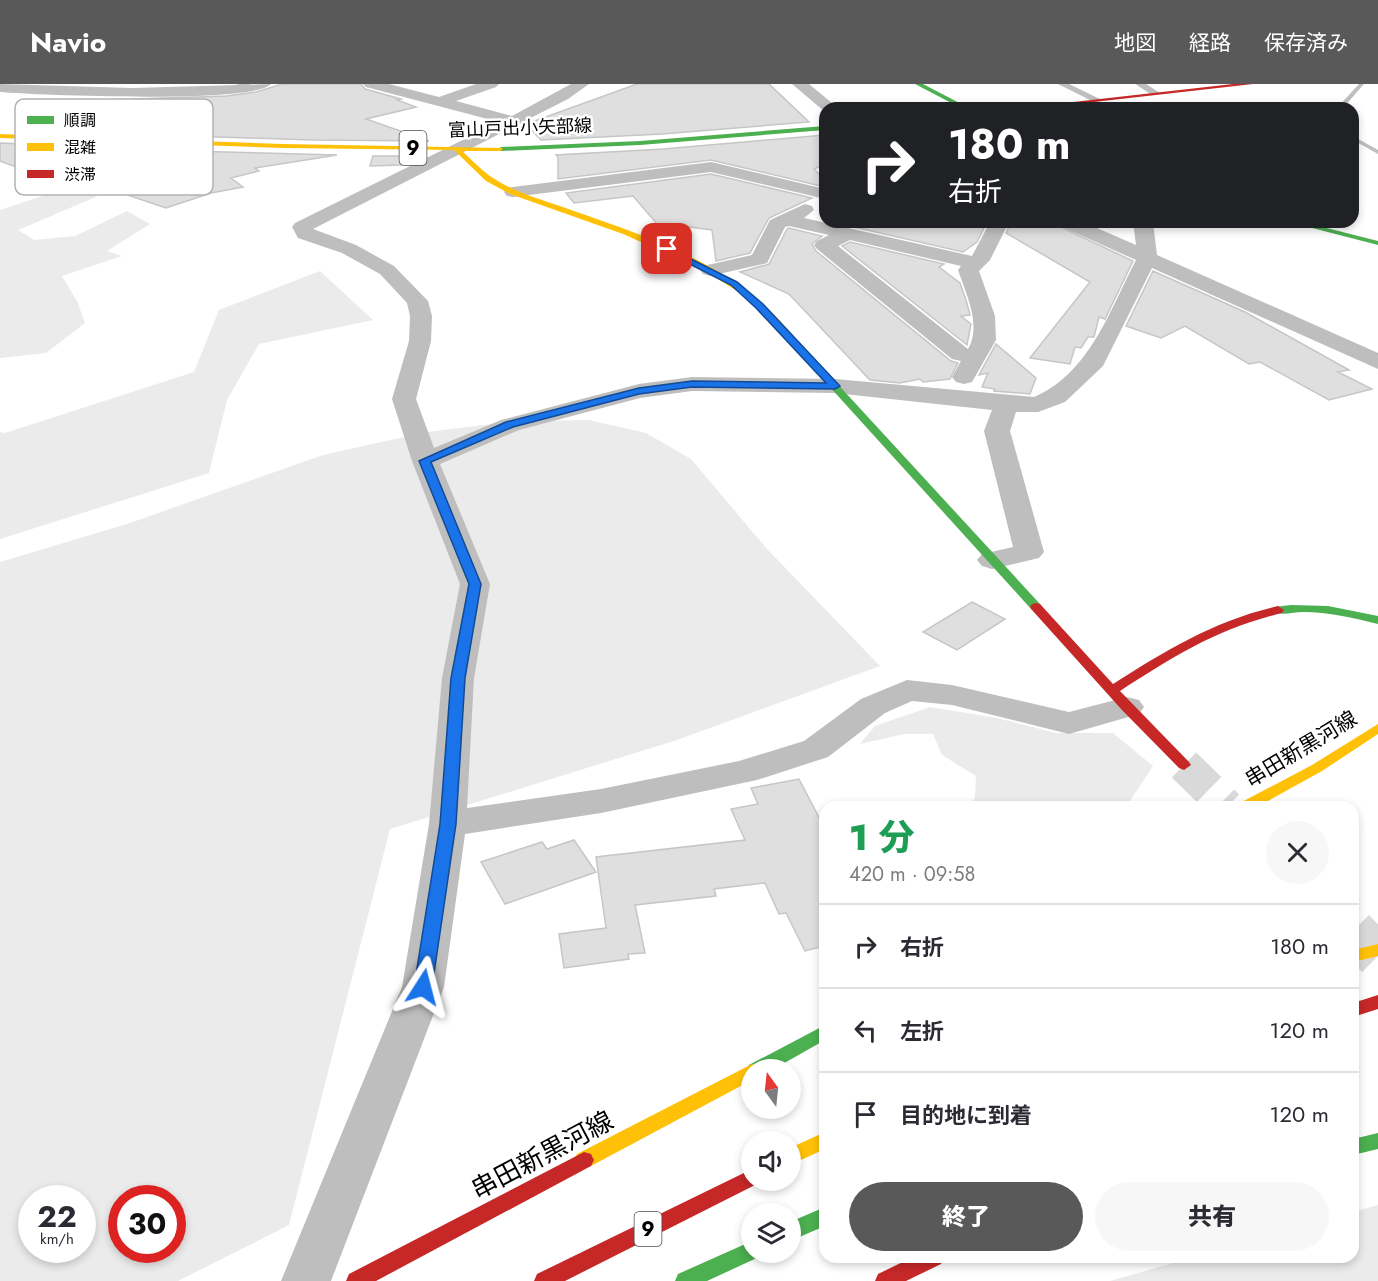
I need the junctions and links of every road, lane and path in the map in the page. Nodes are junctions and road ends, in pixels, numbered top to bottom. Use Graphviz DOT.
graph roads {
  1 [pos="263,84"];
  2 [pos="371,84"];
  3 [pos="491,84"];
  4 [pos="581,84"];
  5 [pos="800,84"];
  6 [pos="918,84"];
  7 [pos="1062,84"];
  8 [pos="1139,84"];
  9 [pos="1250,84"];
  10 [pos="1224,85"];
  11 [pos="0,87"];
  12 [pos="1155,93"];
  13 [pos="1096,99"];
  14 [pos="439,102"];
  15 [pos="822,102"];
  16 [pos="954,102"];
  17 [pos="1084,102"];
  18 [pos="514,121"];
  19 [pos="819,128"];
  20 [pos="0,136"];
  21 [pos="15,137"];
  22 [pos="213,144"];
  23 [pos="456,148"];
  24 [pos="513,192"];
  25 [pos="819,193"];
  26 [pos="819,204"];
  27 [pos="785,219"];
  28 [pos="819,227"];
  29 [pos="822,228"];
  30 [pos="994,228"];
  31 [pos="1080,228"];
  32 [pos="1144,228"];
  33 [pos="1317,228"];
  34 [pos="847,234"];
  35 [pos="1378,243"];
  36 [pos="1147,258"];
  37 [pos="976,263"];
  38 [pos="710,270"];
  39 [pos="975,358"];
  40 [pos="1378,362"];
  41 [pos="835,386"];
  42 [pos="953,399"];
  43 [pos="1006,404"];
  44 [pos="425,461"];
  45 [pos="992,560"];
  46 [pos="1378,620"];
  47 [pos="1120,699"];
  48 [pos="1378,728"];
  49 [pos="1184,765"];
  50 [pos="1256,801"];
  51 [pos="448,824"];
  52 [pos="1378,950"];
  53 [pos="1359,955"];
  54 [pos="1378,1002"];
  55 [pos="1359,1008"];
  56 [pos="819,1035"];
  57 [pos="774,1059"];
  58 [pos="741,1076"];
  59 [pos="1378,1141"];
  60 [pos="819,1143"];
  61 [pos="1359,1146"];
  62 [pos="801,1152"];
  63 [pos="741,1182"];
  64 [pos="819,1219"];
  65 [pos="801,1227"];
  66 [pos="741,1255"];
  67 [pos="922,1263"];
  68 [pos="306,1281"];
  69 [pos="356,1281"];
  70 [pos="544,1281"];
  71 [pos="684,1281"];
  72 [pos="885,1281"];
  1 -- 11 [label="street"];
  2 -- 14 [label="street"];
  3 -- 14 [label="street"];
  4 -- 18 [label="street"];
  5 -- 15 [label="street"];
  6 -- 16 [label="main road"];
  7 -- 13 [label="lane"];
  8 -- 12 [label="lane"];
  9 -- 10 [label="main road"];
  10 -- 12 [label="main road"];
  12 -- 13 [label="main road"];
  13 -- 17 [label="main road"];
  14 -- 18 [label="street"];
  18 -- 23 [label="street"];
  19 -- 23 [label="main road, 富山戸出小矢部線 / 9"];
  20 -- 21 [label="main road, 富山戸出小矢部線 / 9"];
  22 -- 23 [label="main road, 富山戸出小矢部線 / 9"];
  23 -- 24 [label="main road"];
  23 -- 44 [label="street"];
  24 -- 25 [label="street"];
  24 -- 38 [label="main road"];
  26 -- 27 [label="street"];
  27 -- 28 [label="street"];
  27 -- 38 [label="street"];
  29 -- 34 [label="street"];
  30 -- 37 [label="street"];
  31 -- 36 [label="street"];
  32 -- 36 [label="street"];
  33 -- 35 [label="main road"];
  34 -- 37 [label="street"];
  34 -- 39 [label="street"];
  36 -- 40 [label="street"];
  36 -- 43 [label="street"];
  37 -- 39 [label="street"];
  38 -- 41 [label="main road"];
  39 -- 42 [label="street"];
  41 -- 42 [label="street"];
  41 -- 44 [label="street"];
  41 -- 45 [label="main road"];
  42 -- 43 [label="street"];
  43 -- 45 [label="street"];
  44 -- 51 [label="street"];
  45 -- 47 [label="main road"];
  46 -- 47 [label="main road"];
  47 -- 49 [label="main road"];
  47 -- 51 [label="street"];
  48 -- 50 [label="main road, 串田新黒河線"];
  51 -- 68 [label="street"];
  52 -- 53 [label="main road"];
  54 -- 55 [label="main road"];
  56 -- 57 [label="main road, 串田新黒河線"];
  58 -- 69 [label="main road, 串田新黒河線"];
  59 -- 61 [label="main road"];
  60 -- 62 [label="main road"];
  63 -- 70 [label="main road, 9"];
  64 -- 65 [label="main road"];
  66 -- 71 [label="main road"];
  67 -- 72 [label="main road"];
}
